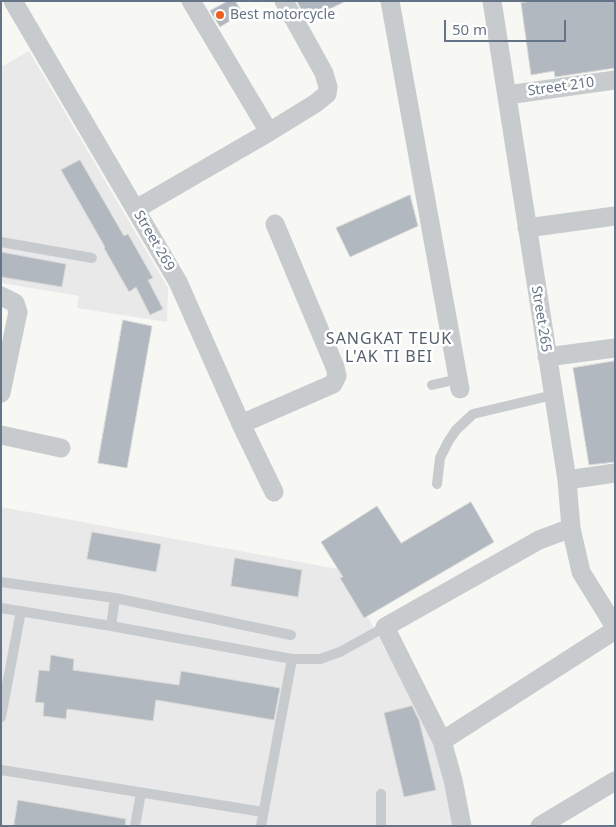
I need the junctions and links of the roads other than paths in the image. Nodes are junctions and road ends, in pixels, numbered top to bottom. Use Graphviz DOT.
graph roads {
  1 [pos="13,1"];
  2 [pos="191,1"];
  3 [pos="284,1"];
  4 [pos="390,1"];
  5 [pos="492,1"];
  6 [pos="615,80"];
  7 [pos="506,95"];
  8 [pos="269,132"];
  9 [pos="136,209"];
  10 [pos="615,216"];
  11 [pos="275,224"];
  12 [pos="527,228"];
  13 [pos="1,242"];
  14 [pos="92,258"];
  15 [pos="1,296"];
  16 [pos="615,348"];
  17 [pos="547,357"];
  18 [pos="459,384"];
  19 [pos="432,385"];
  20 [pos="1,393"];
  21 [pos="553,395"];
  22 [pos="240,424"];
  23 [pos="1,436"];
  24 [pos="61,448"];
  25 [pos="615,473"];
  26 [pos="566,480"];
  27 [pos="437,484"];
  28 [pos="274,492"];
  29 [pos="570,528"];
  30 [pos="1,582"];
  31 [pos="115,598"];
  32 [pos="1,608"];
  33 [pos="21,611"];
  34 [pos="111,626"];
  35 [pos="385,627"];
  36 [pos="615,628"];
  37 [pos="291,635"];
  38 [pos="292,660"];
  39 [pos="1,717"];
  40 [pos="442,741"];
  41 [pos="1,770"];
  42 [pos="615,781"];
  43 [pos="141,792"];
  44 [pos="381,794"];
  45 [pos="263,812"];
  46 [pos="135,826"];
  47 [pos="261,826"];
  48 [pos="382,826"];
  49 [pos="462,826"];
  50 [pos="540,826"];
  1 -- 9 [label="street, Street 269"];
  2 -- 8 [label="street"];
  3 -- 8 [label="street"];
  4 -- 18 [label="street"];
  5 -- 7 [label="street, Street 265"];
  6 -- 7 [label="street, Street 210"];
  7 -- 12 [label="street, Street 265"];
  8 -- 9 [label="street"];
  9 -- 22 [label="street, Street 269"];
  10 -- 12 [label="street"];
  11 -- 22 [label="street"];
  12 -- 17 [label="street, Street 265"];
  13 -- 14 [label="lane"];
  15 -- 20 [label="street"];
  16 -- 17 [label="street"];
  17 -- 21 [label="street, Street 265"];
  18 -- 19 [label="lane"];
  21 -- 26 [label="street, Street 265"];
  21 -- 27 [label="lane"];
  22 -- 28 [label="street, Street 269"];
  23 -- 24 [label="street"];
  25 -- 26 [label="street"];
  26 -- 29 [label="street, Street 265"];
  29 -- 35 [label="street"];
  29 -- 36 [label="street, Street 265"];
  30 -- 31 [label="lane"];
  31 -- 34 [label="lane"];
  31 -- 37 [label="lane"];
  32 -- 33 [label="lane"];
  33 -- 34 [label="lane"];
  33 -- 39 [label="lane"];
  34 -- 38 [label="lane"];
  35 -- 38 [label="lane"];
  35 -- 40 [label="street"];
  36 -- 40 [label="street"];
  38 -- 45 [label="lane"];
  40 -- 49 [label="street"];
  41 -- 43 [label="lane"];
  42 -- 50 [label="street"];
  43 -- 45 [label="lane"];
  43 -- 46 [label="lane"];
  44 -- 48 [label="lane"];
  45 -- 47 [label="lane"];
}
